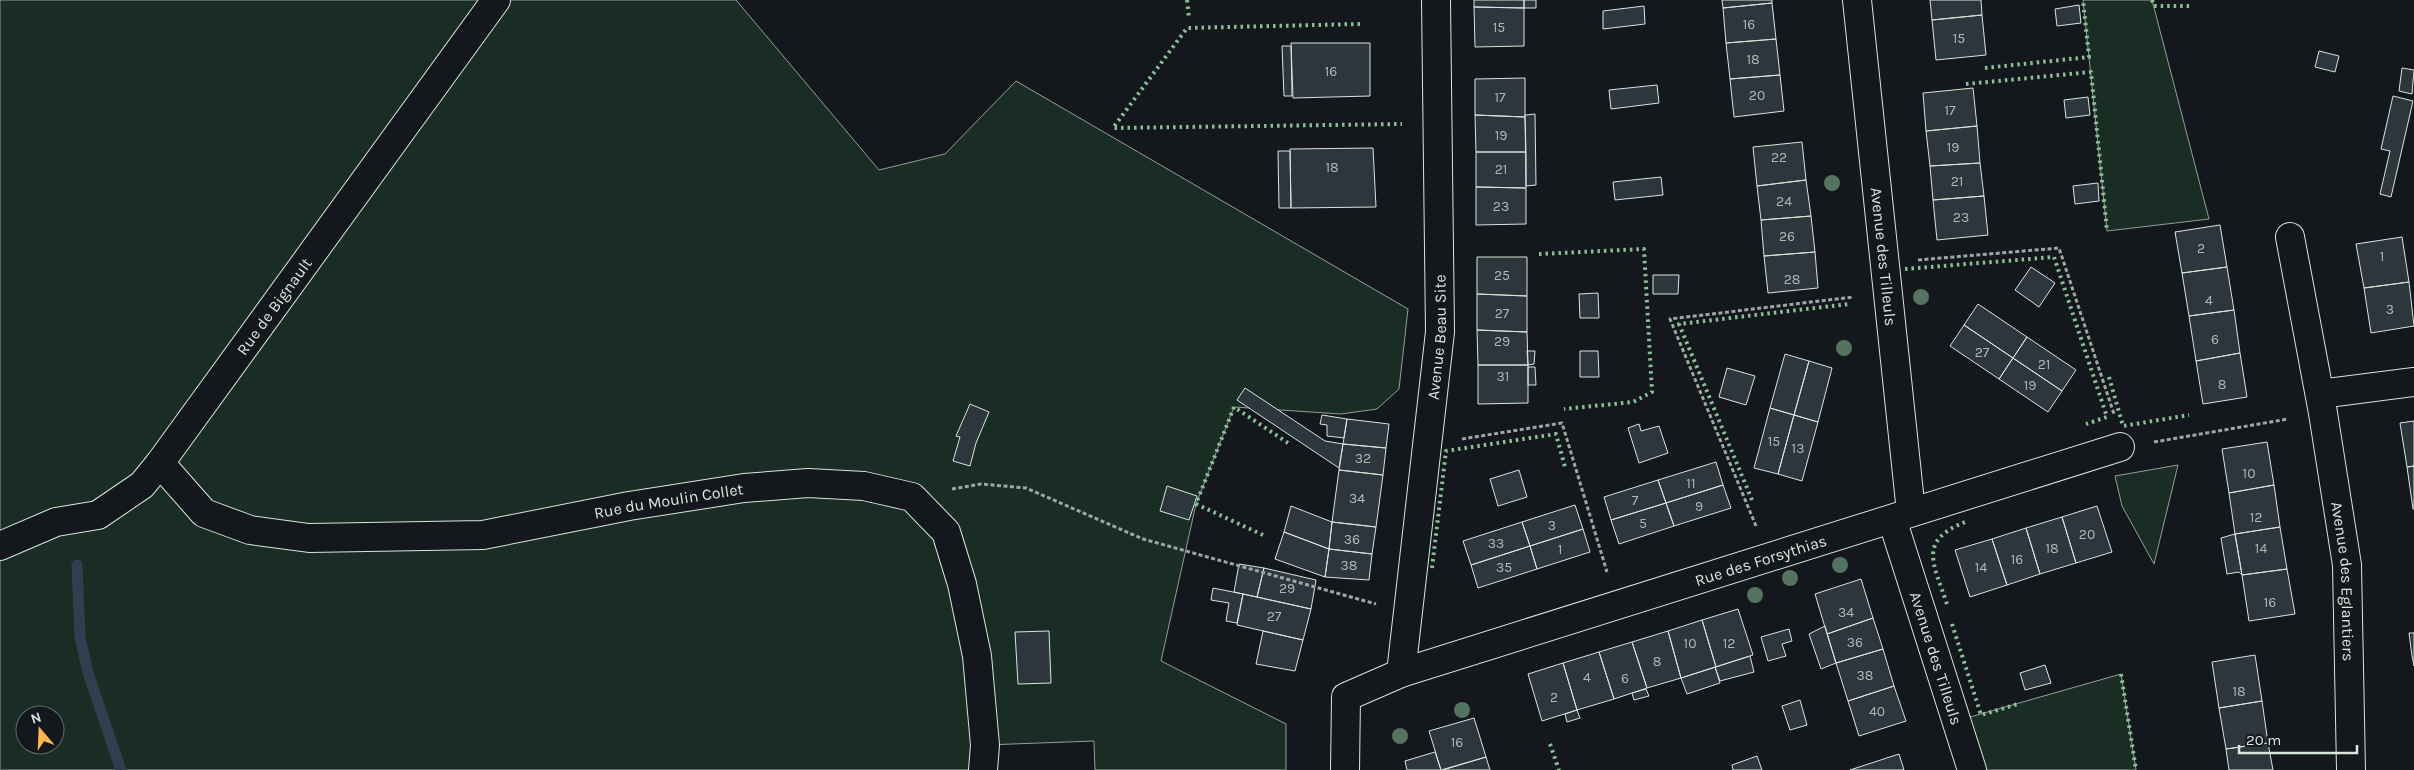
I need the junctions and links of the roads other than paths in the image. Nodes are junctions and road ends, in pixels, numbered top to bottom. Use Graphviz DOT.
graph roads {
  1 [pos="496,0"];
  2 [pos="1436,0"];
  3 [pos="1857,0"];
  4 [pos="2290,237"];
  5 [pos="2414,382"];
  6 [pos="2322,404"];
  7 [pos="2120,448"];
  8 [pos="160,463"];
  9 [pos="1901,516"];
  10 [pos="0,546"];
  11 [pos="1401,673"];
  12 [pos="983,770"];
  13 [pos="1345,770"];
  14 [pos="1972,770"];
  15 [pos="2351,770"];
  1 -- 8 [label="street, Rue de Bignault"];
  2 -- 11 [label="street, Avenue Beau Site"];
  3 -- 9 [label="street, Avenue des Tilleuls"];
  4 -- 6 [label="street, Avenue des Eglantiers"];
  5 -- 6 [label="street"];
  6 -- 15 [label="street, Avenue des Eglantiers"];
  7 -- 9 [label="street, Rue des Forsythias"];
  8 -- 10 [label="street, Rue de Bignault"];
  8 -- 12 [label="street, Rue du Moulin Collet"];
  9 -- 11 [label="street, Rue des Forsythias"];
  9 -- 14 [label="street, Avenue des Tilleuls"];
  11 -- 13 [label="street, Rue des Forsythias"];
}
